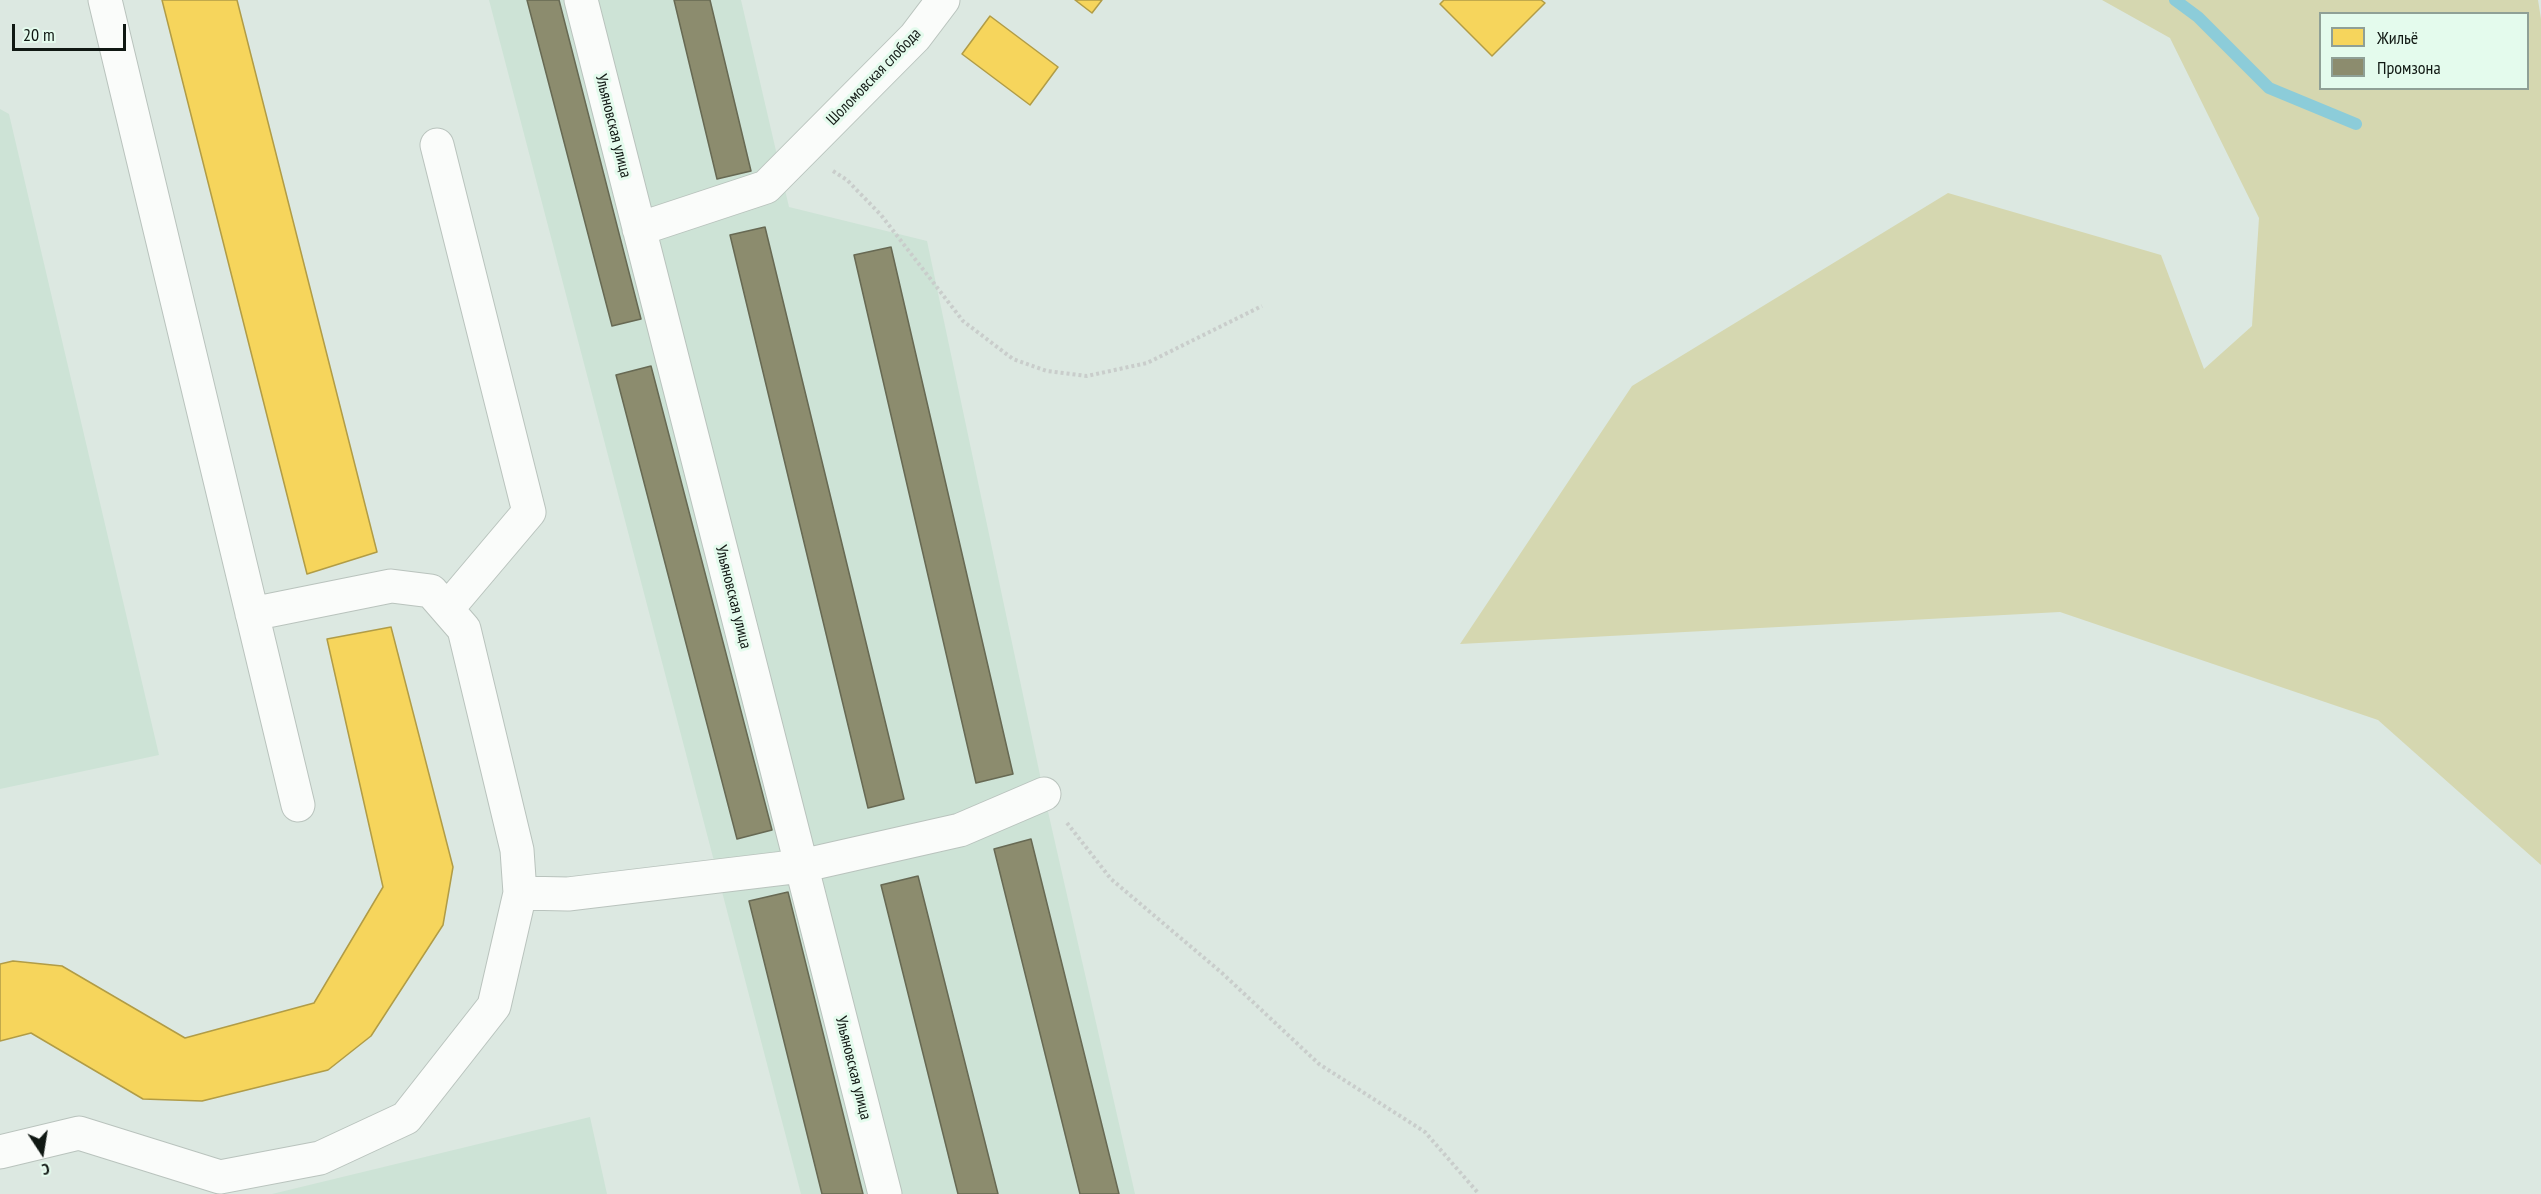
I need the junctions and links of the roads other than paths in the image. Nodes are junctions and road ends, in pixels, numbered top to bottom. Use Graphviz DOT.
graph roads {
  1 [pos="105,0"];
  2 [pos="581,0"];
  3 [pos="943,0"];
  4 [pos="437,145"];
  5 [pos="639,229"];
  6 [pos="447,609"];
  7 [pos="252,614"];
  8 [pos="1044,794"];
  9 [pos="298,805"];
  10 [pos="801,866"];
  11 [pos="520,893"];
  12 [pos="0,1152"];
  13 [pos="885,1194"];
  1 -- 7 [label="street"];
  2 -- 5 [label="street, Ульяновская улица"];
  3 -- 5 [label="street, Шоломовская слобода"];
  4 -- 6 [label="street"];
  5 -- 10 [label="street, Ульяновская улица"];
  6 -- 7 [label="street"];
  6 -- 11 [label="street"];
  7 -- 9 [label="street"];
  8 -- 10 [label="street"];
  10 -- 11 [label="street"];
  10 -- 13 [label="street, Ульяновская улица"];
  11 -- 12 [label="street"];
}
